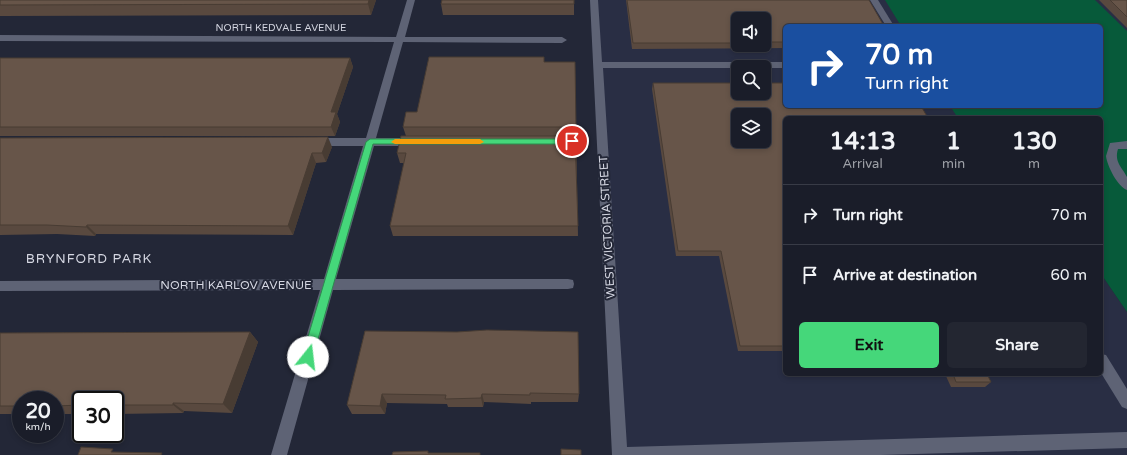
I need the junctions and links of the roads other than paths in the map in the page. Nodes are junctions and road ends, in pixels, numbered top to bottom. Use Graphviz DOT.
graph roads {
  1 [pos="411,0"];
  2 [pos="594,0"];
  3 [pos="874,0"];
  4 [pos="889,24"];
  5 [pos="0,38"];
  6 [pos="399,40"];
  7 [pos="562,40"];
  8 [pos="598,65"];
  9 [pos="783,65"];
  10 [pos="302,142"];
  11 [pos="370,142"];
  12 [pos="426,142"];
  13 [pos="1127,145"];
  14 [pos="1127,186"];
  15 [pos="568,284"];
  16 [pos="329,285"];
  17 [pos="0,286"];
  18 [pos="1103,363"];
  19 [pos="1127,402"];
  20 [pos="1127,440"];
  21 [pos="279,455"];
  22 [pos="620,455"];
  1 -- 6 [label="street"];
  2 -- 8 [label="street, WEST VICTORIA STREET"];
  3 -- 4 [label="street"];
  5 -- 6 [label="street, NORTH KEDVALE AVENUE"];
  6 -- 7 [label="street, NORTH KEDVALE AVENUE"];
  6 -- 11 [label="street"];
  8 -- 9 [label="street"];
  8 -- 22 [label="street, WEST VICTORIA STREET"];
  10 -- 11 [label="street"];
  11 -- 12 [label="street"];
  11 -- 16 [label="street"];
  13 -- 14 [label="street"];
  15 -- 16 [label="street, NORTH KARLOV AVENUE"];
  16 -- 17 [label="street, NORTH KARLOV AVENUE"];
  16 -- 21 [label="street"];
  18 -- 19 [label="street"];
  20 -- 22 [label="street"];
}
